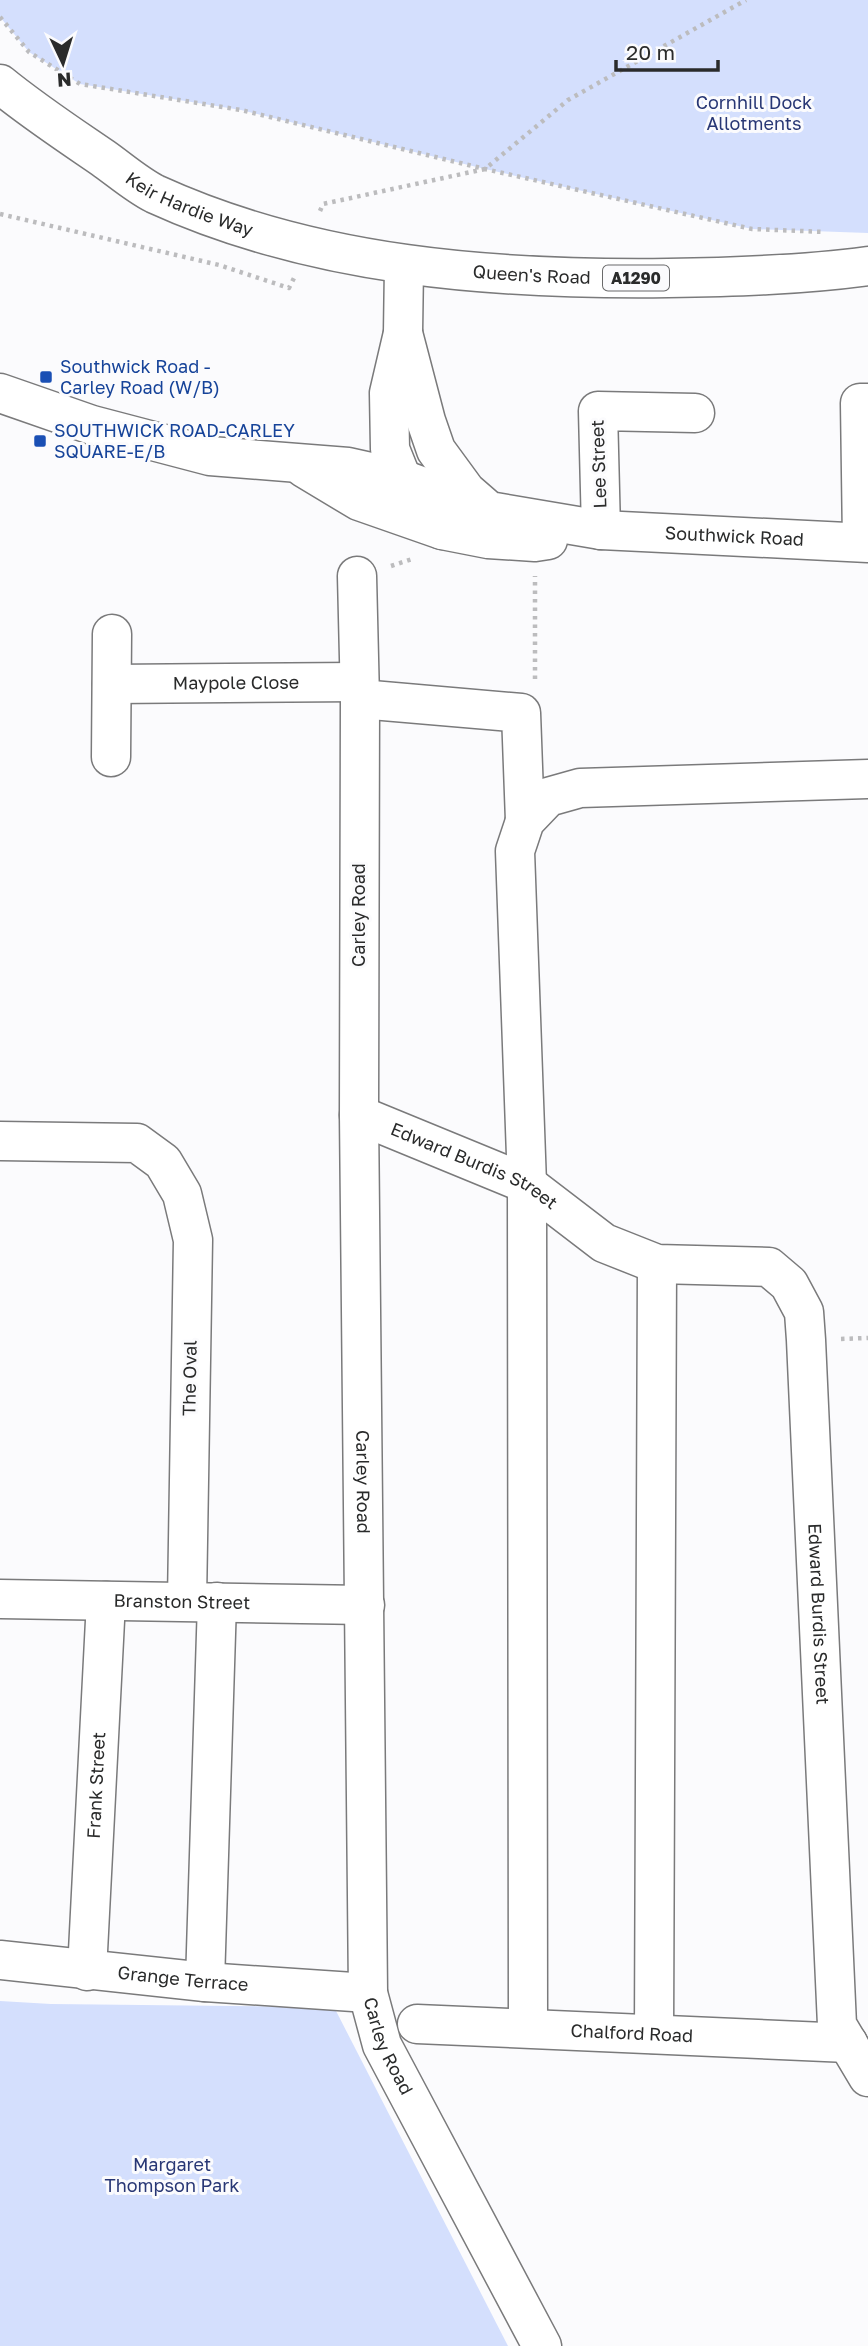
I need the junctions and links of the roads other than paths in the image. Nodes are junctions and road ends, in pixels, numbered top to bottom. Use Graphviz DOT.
graph roads {
  1 [pos="0,84"];
  2 [pos="404,266"];
  3 [pos="868,266"];
  4 [pos="403,334"];
  5 [pos="0,393"];
  6 [pos="864,403"];
  7 [pos="695,413"];
  8 [pos="297,463"];
  9 [pos="402,479"];
  10 [pos="489,511"];
  11 [pos="442,530"];
  12 [pos="601,530"];
  13 [pos="865,542"];
  14 [pos="357,576"];
  15 [pos="112,634"];
  16 [pos="112,684"];
  17 [pos="360,691"];
  18 [pos="111,757"];
  19 [pos="868,779"];
  20 [pos="525,821"];
  21 [pos="359,1115"];
  22 [pos="0,1141"];
  23 [pos="527,1184"];
  24 [pos="657,1264"];
  25 [pos="0,1599"];
  26 [pos="106,1601"];
  27 [pos="202,1602"];
  28 [pos="365,1605"];
  29 [pos="0,1960"];
  30 [pos="87,1971"];
  31 [pos="205,1982"];
  32 [pos="368,1993"];
  33 [pos="417,2024"];
  34 [pos="528,2028"];
  35 [pos="654,2034"];
  36 [pos="848,2043"];
  37 [pos="868,2077"];
  38 [pos="542,2346"];
  1 -- 2 [label="street, Keir Hardie Way / A1290"];
  2 -- 3 [label="street, Queen's Road / A1290"];
  2 -- 4 [label="street"];
  4 -- 9 [label="street"];
  4 -- 10 [label="street"];
  5 -- 8 [label="street"];
  6 -- 13 [label="street"];
  7 -- 12 [label="street, Lee Street"];
  8 -- 9 [label="street"];
  8 -- 11 [label="street"];
  9 -- 10 [label="street"];
  9 -- 11 [label="street"];
  10 -- 12 [label="street"];
  11 -- 12 [label="street"];
  12 -- 13 [label="street, Southwick Road"];
  14 -- 17 [label="street, Carley Road"];
  15 -- 16 [label="street"];
  16 -- 17 [label="street, Maypole Close"];
  16 -- 18 [label="street"];
  17 -- 20 [label="street, Maypole Close"];
  17 -- 21 [label="street, Carley Road"];
  19 -- 20 [label="street"];
  20 -- 23 [label="street"];
  21 -- 23 [label="street, Edward Burdis Street"];
  21 -- 28 [label="street, Carley Road"];
  22 -- 27 [label="street, The Oval"];
  23 -- 24 [label="street, Edward Burdis Street"];
  23 -- 34 [label="street"];
  24 -- 35 [label="street"];
  24 -- 36 [label="street, Edward Burdis Street"];
  25 -- 26 [label="street, Branston Street"];
  26 -- 27 [label="street, Branston Street"];
  26 -- 30 [label="street, Frank Street"];
  27 -- 28 [label="street, Branston Street"];
  27 -- 31 [label="street, The Oval"];
  28 -- 32 [label="street, Carley Road"];
  29 -- 30 [label="street, Grange Terrace"];
  30 -- 31 [label="street, Grange Terrace"];
  31 -- 32 [label="street, Grange Terrace"];
  32 -- 38 [label="street, Carley Road"];
  33 -- 34 [label="street, Chalford Road"];
  34 -- 35 [label="street, Chalford Road"];
  35 -- 36 [label="street, Chalford Road"];
  36 -- 37 [label="street, Edward Burdis Street"];
}
